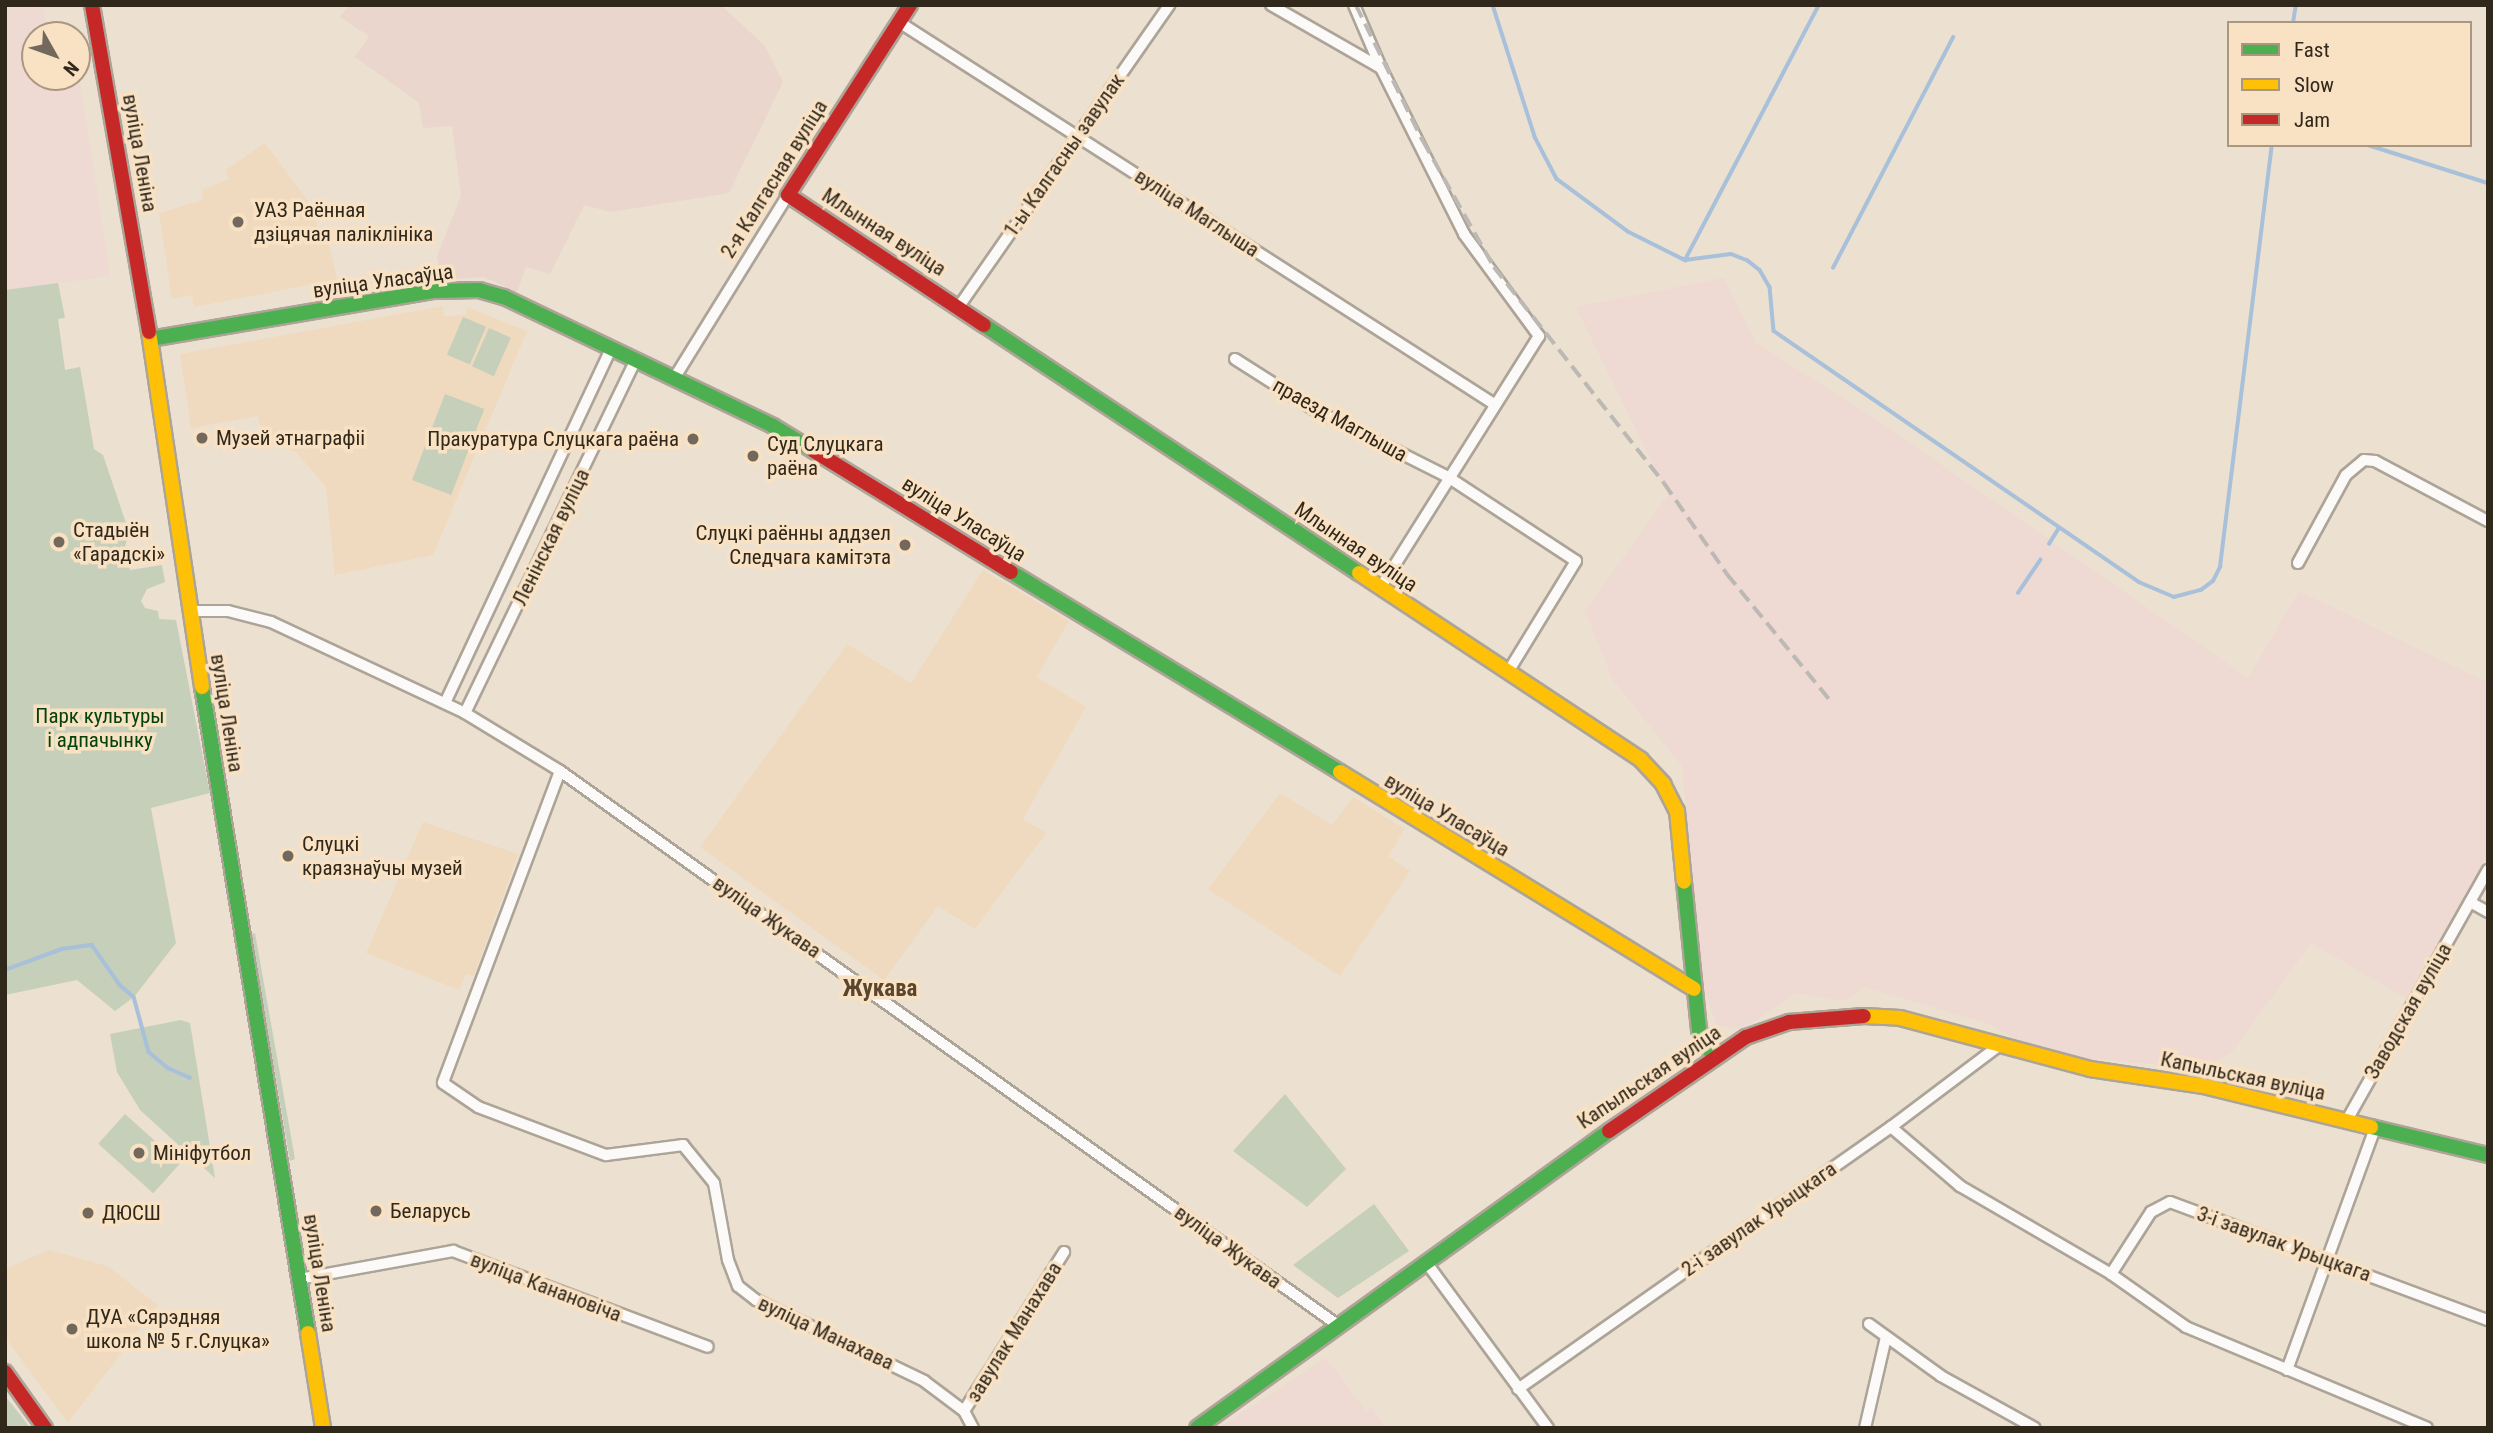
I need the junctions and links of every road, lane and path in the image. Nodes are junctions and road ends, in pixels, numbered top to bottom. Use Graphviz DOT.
graph roads {
  1 [pos="92,5"];
  2 [pos="910,5"];
  3 [pos="1169,5"];
  4 [pos="1271,5"];
  5 [pos="1354,5"];
  6 [pos="899,22"];
  7 [pos="1381,68"];
  8 [pos="1076,136"];
  9 [pos="788,195"];
  10 [pos="960,305"];
  11 [pos="150,338"];
  12 [pos="611,348"];
  13 [pos="1235,359"];
  14 [pos="636,360"];
  15 [pos="675,377"];
  16 [pos="1494,404"];
  17 [pos="1448,477"];
  18 [pos="2488,521"];
  19 [pos="2298,563"];
  20 [pos="1380,589"];
  21 [pos="190,611"];
  22 [pos="1508,672"];
  23 [pos="445,703"];
  24 [pos="466,713"];
  25 [pos="560,771"];
  26 [pos="2488,870"];
  27 [pos="2470,901"];
  28 [pos="2488,912"];
  29 [pos="1694,989"];
  30 [pos="1997,1046"];
  31 [pos="1713,1056"];
  32 [pos="2347,1120"];
  33 [pos="1891,1127"];
  34 [pos="2375,1128"];
  35 [pos="2488,1155"];
  36 [pos="1064,1252"];
  37 [pos="2328,1261"];
  38 [pos="1426,1262"];
  39 [pos="2111,1274"];
  40 [pos="299,1279"];
  41 [pos="2488,1320"];
  42 [pos="1870,1324"];
  43 [pos="1339,1326"];
  44 [pos="1886,1337"];
  45 [pos="708,1347"];
  46 [pos="2287,1370"];
  47 [pos="5,1372"];
  48 [pos="1518,1389"];
  49 [pos="964,1411"];
  50 [pos="45,1428"];
  51 [pos="323,1428"];
  52 [pos="973,1428"];
  53 [pos="1197,1428"];
  54 [pos="1548,1428"];
  55 [pos="1865,1428"];
  56 [pos="2035,1428"];
  57 [pos="2427,1428"];
  1 -- 11 [label="main road, вуліца Леніна"];
  2 -- 6 [label="main road, 2-я Калгасная вуліца"];
  3 -- 8 [label="street, 1-ы Калгасны завулак"];
  4 -- 7 [label="street"];
  5 -- 7 [label="street"];
  6 -- 8 [label="street, вуліца Маглыша"];
  6 -- 9 [label="main road, 2-я Калгасная вуліца"];
  7 -- 16 [label="street"];
  8 -- 10 [label="street, 1-ы Калгасны завулак"];
  8 -- 16 [label="street, вуліца Маглыша"];
  9 -- 10 [label="main road, Млынная вуліца"];
  9 -- 15 [label="street, 2-я Калгасная вуліца"];
  10 -- 20 [label="main road, Млынная вуліца"];
  11 -- 12 [label="main road, вуліца Уласаўца"];
  11 -- 21 [label="main road, вуліца Леніна"];
  12 -- 14 [label="main road, вуліца Уласаўца"];
  12 -- 23 [label="street, Ленінская вуліца"];
  13 -- 17 [label="street, праезд Маглыша"];
  14 -- 15 [label="main road, вуліца Уласаўца"];
  14 -- 24 [label="street, Ленінская вуліца"];
  15 -- 29 [label="main road, вуліца Уласаўца"];
  16 -- 17 [label="street"];
  17 -- 20 [label="street"];
  17 -- 22 [label="street, праезд Маглыша"];
  18 -- 19 [label="street"];
  20 -- 22 [label="main road, Млынная вуліца"];
  21 -- 23 [label="street, вуліца Жукава"];
  21 -- 40 [label="main road, вуліца Леніна"];
  22 -- 29 [label="main road, Млынная вуліца"];
  23 -- 24 [label="street, вуліца Жукава"];
  24 -- 25 [label="street, вуліца Жукава"];
  25 -- 43 [label="street, вуліца Жукава"];
  25 -- 49 [label="street, вуліца Манахава"];
  26 -- 27 [label="street, Заводская вуліца"];
  27 -- 28 [label="street"];
  27 -- 32 [label="street, Заводская вуліца"];
  29 -- 31 [label="main road, Млынная вуліца"];
  30 -- 31 [label="main road, Капыльская вуліца"];
  30 -- 32 [label="main road, Капыльская вуліца"];
  30 -- 33 [label="street, 2-і завулак Урыцкага"];
  31 -- 38 [label="main road, Капыльская вуліца"];
  32 -- 34 [label="main road, Капыльская вуліца"];
  33 -- 39 [label="street"];
  33 -- 48 [label="street, 2-і завулак Урыцкага"];
  34 -- 35 [label="main road, Капыльская вуліца"];
  34 -- 37 [label="street"];
  36 -- 49 [label="street, завулак Манахава"];
  37 -- 39 [label="street, 3-і завулак Урыцкага"];
  37 -- 41 [label="street, 3-і завулак Урыцкага"];
  37 -- 46 [label="street"];
  38 -- 43 [label="main road, Капыльская вуліца"];
  38 -- 48 [label="street"];
  39 -- 46 [label="street"];
  40 -- 45 [label="street, вуліца Канановіча"];
  40 -- 51 [label="main road, вуліца Леніна"];
  42 -- 44 [label="street"];
  43 -- 53 [label="main road, Капыльская вуліца"];
  44 -- 55 [label="street"];
  44 -- 56 [label="street"];
  46 -- 57 [label="street"];
  47 -- 50 [label="main road"];
  48 -- 54 [label="street"];
  49 -- 52 [label="street, вуліца Манахава"];
}
